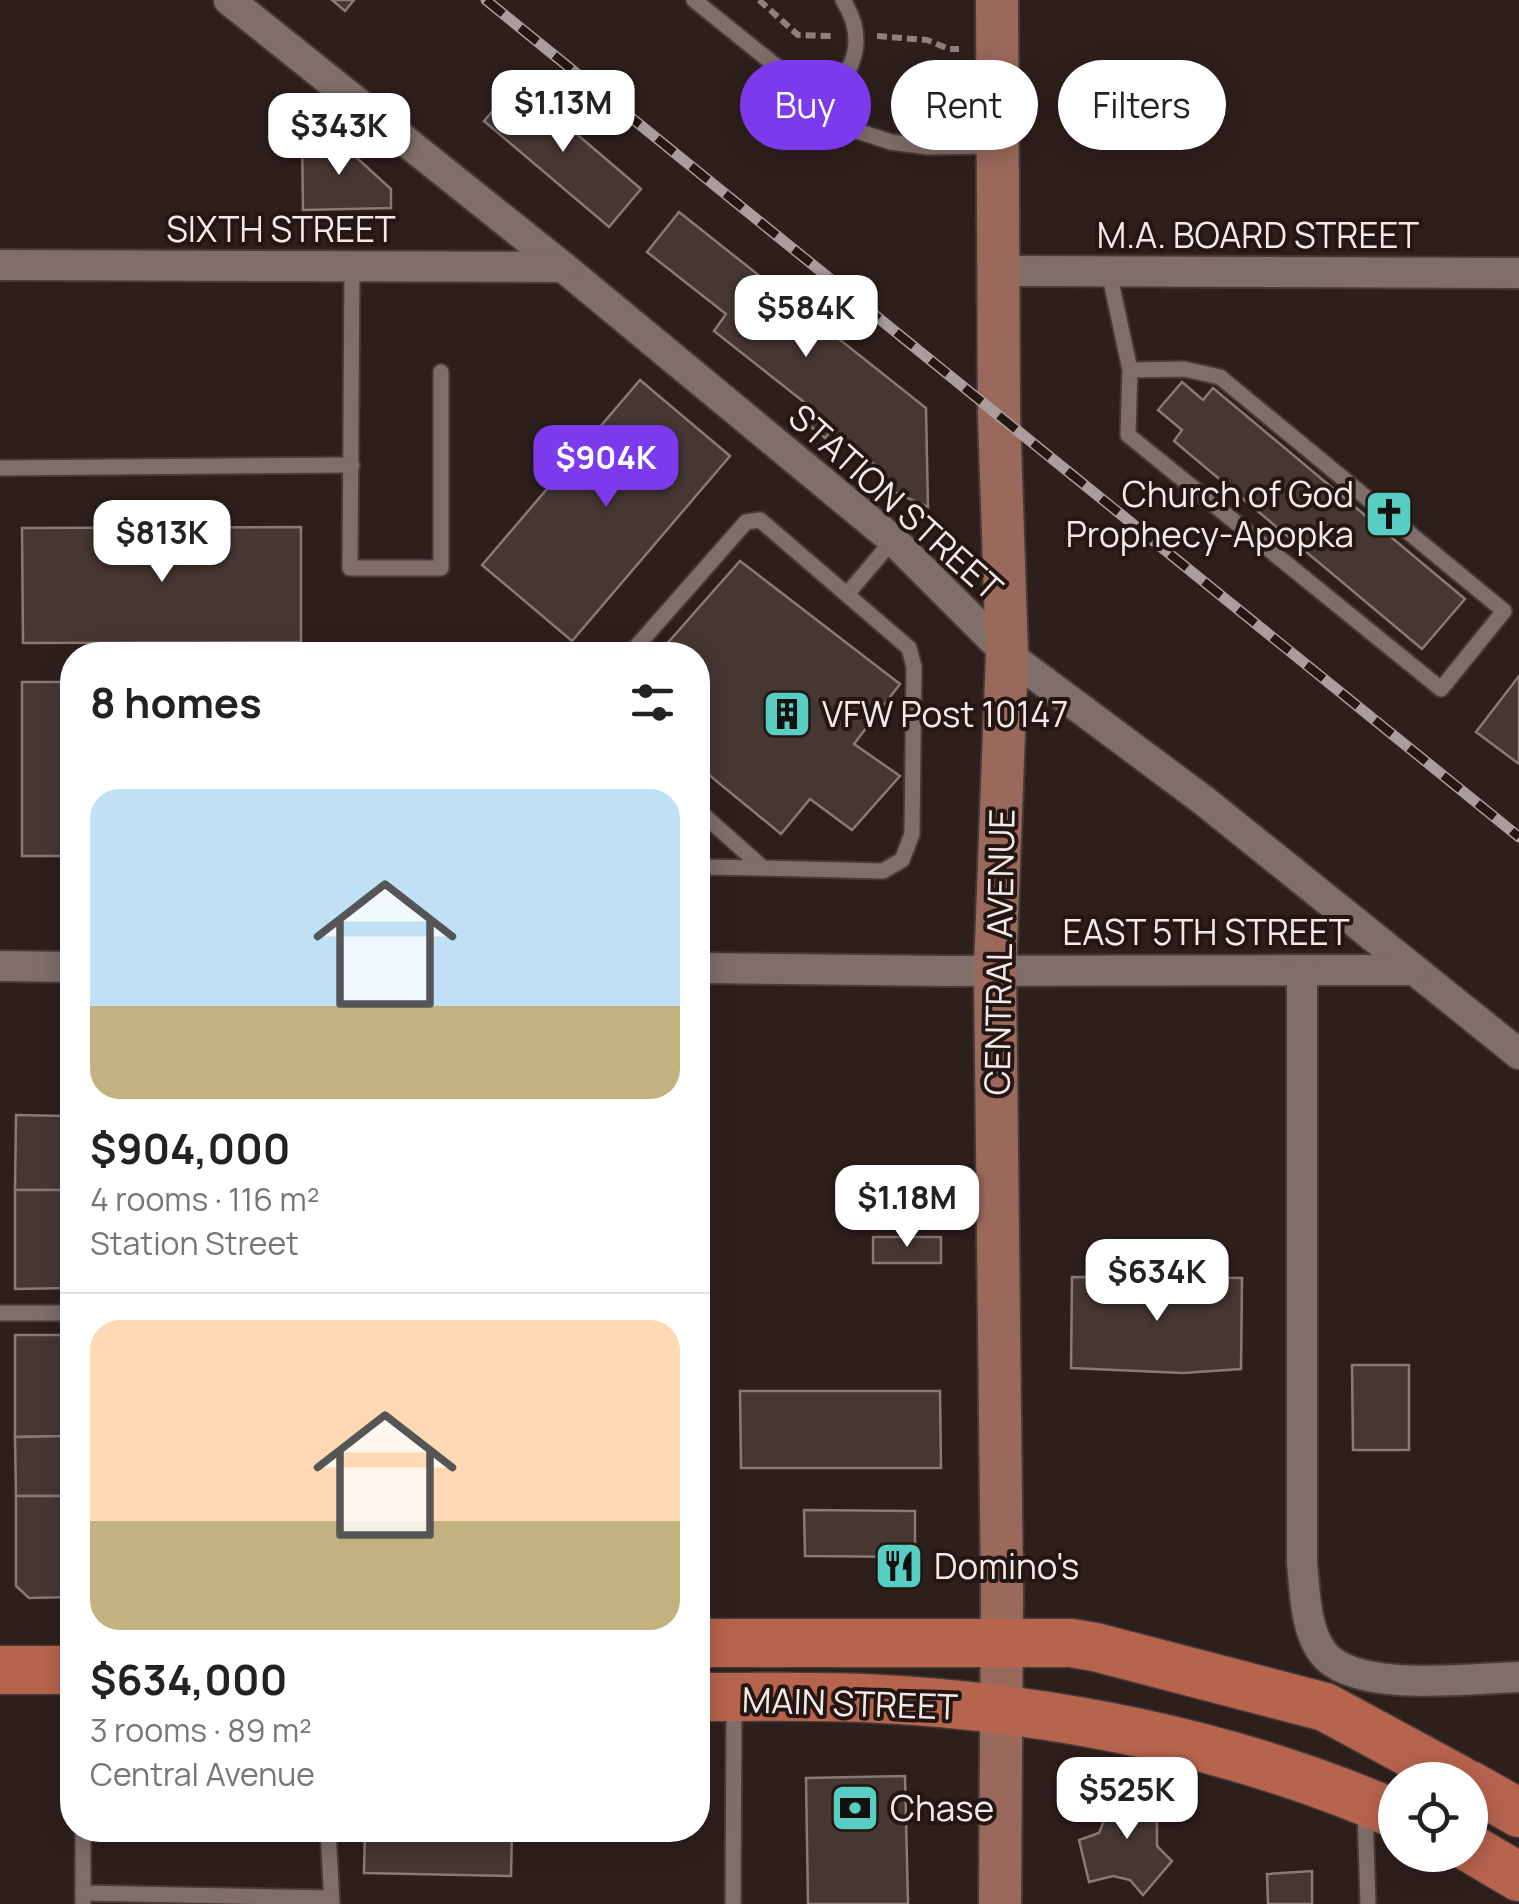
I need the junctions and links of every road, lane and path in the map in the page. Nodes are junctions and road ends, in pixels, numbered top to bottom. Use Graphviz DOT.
graph roads {
  1 [pos="228,0"];
  2 [pos="694,0"];
  3 [pos="843,0"];
  4 [pos="996,0"];
  5 [pos="768,60"];
  6 [pos="854,60"];
  7 [pos="997,60"];
  8 [pos="998,150"];
  9 [pos="0,266"];
  10 [pos="352,266"];
  11 [pos="562,266"];
  12 [pos="997,271"];
  13 [pos="1108,272"];
  14 [pos="1519,273"];
  15 [pos="1130,370"];
  16 [pos="441,372"];
  17 [pos="352,466"];
  18 [pos="0,468"];
  19 [pos="892,540"];
  20 [pos="848,593"];
  21 [pos="641,642"];
  22 [pos="1007,654"];
  23 [pos="710,821"];
  24 [pos="710,867"];
  25 [pos="763,868"];
  26 [pos="0,966"];
  27 [pos="60,967"];
  28 [pos="710,968"];
  29 [pos="995,970"];
  30 [pos="1302,970"];
  31 [pos="1414,970"];
  32 [pos="1519,1054"];
  33 [pos="0,1313"];
  34 [pos="60,1313"];
  35 [pos="710,1643"];
  36 [pos="1002,1644"];
  37 [pos="0,1670"];
  38 [pos="60,1670"];
  39 [pos="1519,1677"];
  40 [pos="716,1698"];
  41 [pos="1001,1711"];
  42 [pos="1427,1762"];
  43 [pos="1488,1796"];
  44 [pos="1378,1806"];
  45 [pos="1519,1813"];
  46 [pos="1378,1823"];
  47 [pos="83,1842"];
  48 [pos="329,1842"];
  49 [pos="1488,1858"];
  50 [pos="1519,1876"];
  51 [pos="83,1899"];
  52 [pos="332,1901"];
  53 [pos="734,1904"];
  54 [pos="1000,1904"];
  55 [pos="1368,1904"];
  1 -- 11 [label="street, STATION STREET"];
  2 -- 5 [label="lane"];
  3 -- 6 [label="lane"];
  4 -- 7 [label="street, CENTRAL AVENUE"];
  8 -- 12 [label="street, CENTRAL AVENUE"];
  9 -- 10 [label="street, SIXTH STREET"];
  10 -- 11 [label="street, SIXTH STREET"];
  10 -- 17 [label="lane"];
  11 -- 19 [label="street, STATION STREET"];
  12 -- 13 [label="street, M.A. BOARD STREET"];
  12 -- 22 [label="street, CENTRAL AVENUE"];
  13 -- 14 [label="street, M.A. BOARD STREET"];
  13 -- 15 [label="lane"];
  15 -- 15 [label="lane"];
  16 -- 17 [label="lane"];
  17 -- 18 [label="lane"];
  19 -- 20 [label="lane"];
  19 -- 22 [label="street, STATION STREET"];
  20 -- 21 [label="lane"];
  20 -- 25 [label="lane"];
  22 -- 29 [label="street, CENTRAL AVENUE"];
  22 -- 31 [label="street, STATION STREET"];
  23 -- 25 [label="lane"];
  24 -- 25 [label="lane"];
  26 -- 27 [label="street"];
  28 -- 29 [label="street, EAST 5TH STREET"];
  29 -- 30 [label="street, EAST 5TH STREET"];
  29 -- 36 [label="street, CENTRAL AVENUE"];
  30 -- 31 [label="street, EAST 5TH STREET"];
  30 -- 39 [label="street"];
  31 -- 32 [label="street, STATION STREET"];
  33 -- 34 [label="lane"];
  35 -- 36 [label="main road, MAIN STREET"];
  36 -- 41 [label="street, CENTRAL AVENUE"];
  36 -- 42 [label="main road, MAIN STREET"];
  37 -- 38 [label="main road"];
  40 -- 41 [label="main road, MAIN STREET"];
  40 -- 53 [label="lane"];
  41 -- 44 [label="main road, MAIN STREET"];
  41 -- 54 [label="street, CENTRAL AVENUE"];
  43 -- 45 [label="main road"];
  46 -- 55 [label="lane"];
  47 -- 51 [label="lane"];
  48 -- 52 [label="lane"];
  49 -- 50 [label="main road"];
  51 -- 52 [label="lane"];
}
